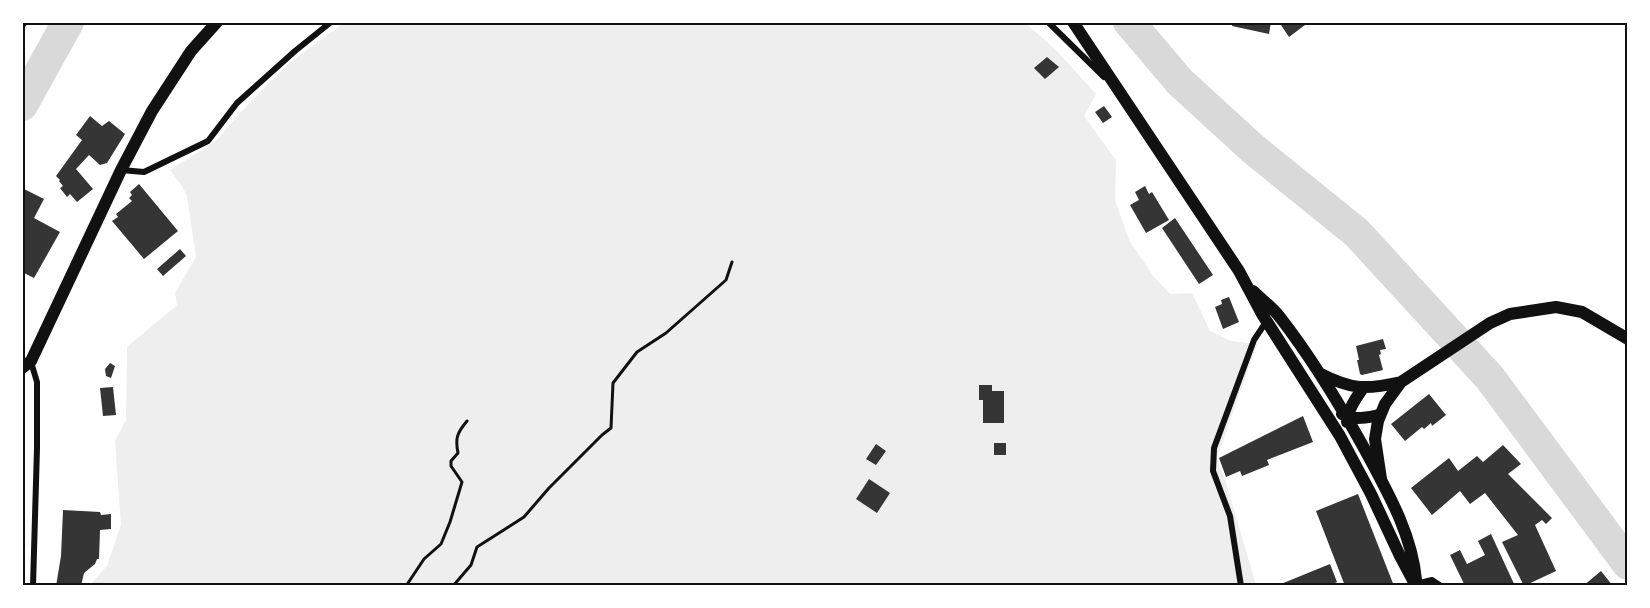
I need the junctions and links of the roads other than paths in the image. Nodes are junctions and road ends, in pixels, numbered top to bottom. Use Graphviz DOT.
graph roads {
  1 [pos="216,22"];
  2 [pos="332,22"];
  3 [pos="1048,22"];
  4 [pos="1073,22"];
  5 [pos="1121,94"];
  6 [pos="121,170"];
  7 [pos="1245,284"];
  8 [pos="1266,322"];
  9 [pos="1628,339"];
  10 [pos="1290,357"];
  11 [pos="27,364"];
  12 [pos="1318,372"];
  13 [pos="1401,382"];
  14 [pos="1364,388"];
  15 [pos="1380,415"];
  16 [pos="1347,417"];
  17 [pos="1381,479"];
  18 [pos="1371,494"];
  19 [pos="33,585"];
  20 [pos="1241,585"];
  21 [pos="1416,585"];
  22 [pos="1441,585"];
  1 -- 6 [label="main road"];
  2 -- 6 [label="street"];
  3 -- 5 [label="street"];
  4 -- 5 [label="main road"];
  5 -- 7 [label="main road"];
  6 -- 11 [label="main road"];
  7 -- 8 [label="main road"];
  7 -- 12 [label="main road"];
  8 -- 10 [label="main road"];
  8 -- 20 [label="street"];
  9 -- 13 [label="main road"];
  10 -- 16 [label="main road"];
  10 -- 18 [label="main road"];
  11 -- 19 [label="street"];
  12 -- 14 [label="main road"];
  12 -- 16 [label="main road"];
  13 -- 14 [label="main road"];
  13 -- 15 [label="main road"];
  14 -- 16 [label="main road"];
  15 -- 16 [label="main road"];
  15 -- 17 [label="main road"];
  16 -- 17 [label="main road"];
  16 -- 18 [label="main road"];
  17 -- 21 [label="main road"];
  18 -- 21 [label="main road"];
  21 -- 22 [label="street"];
}
